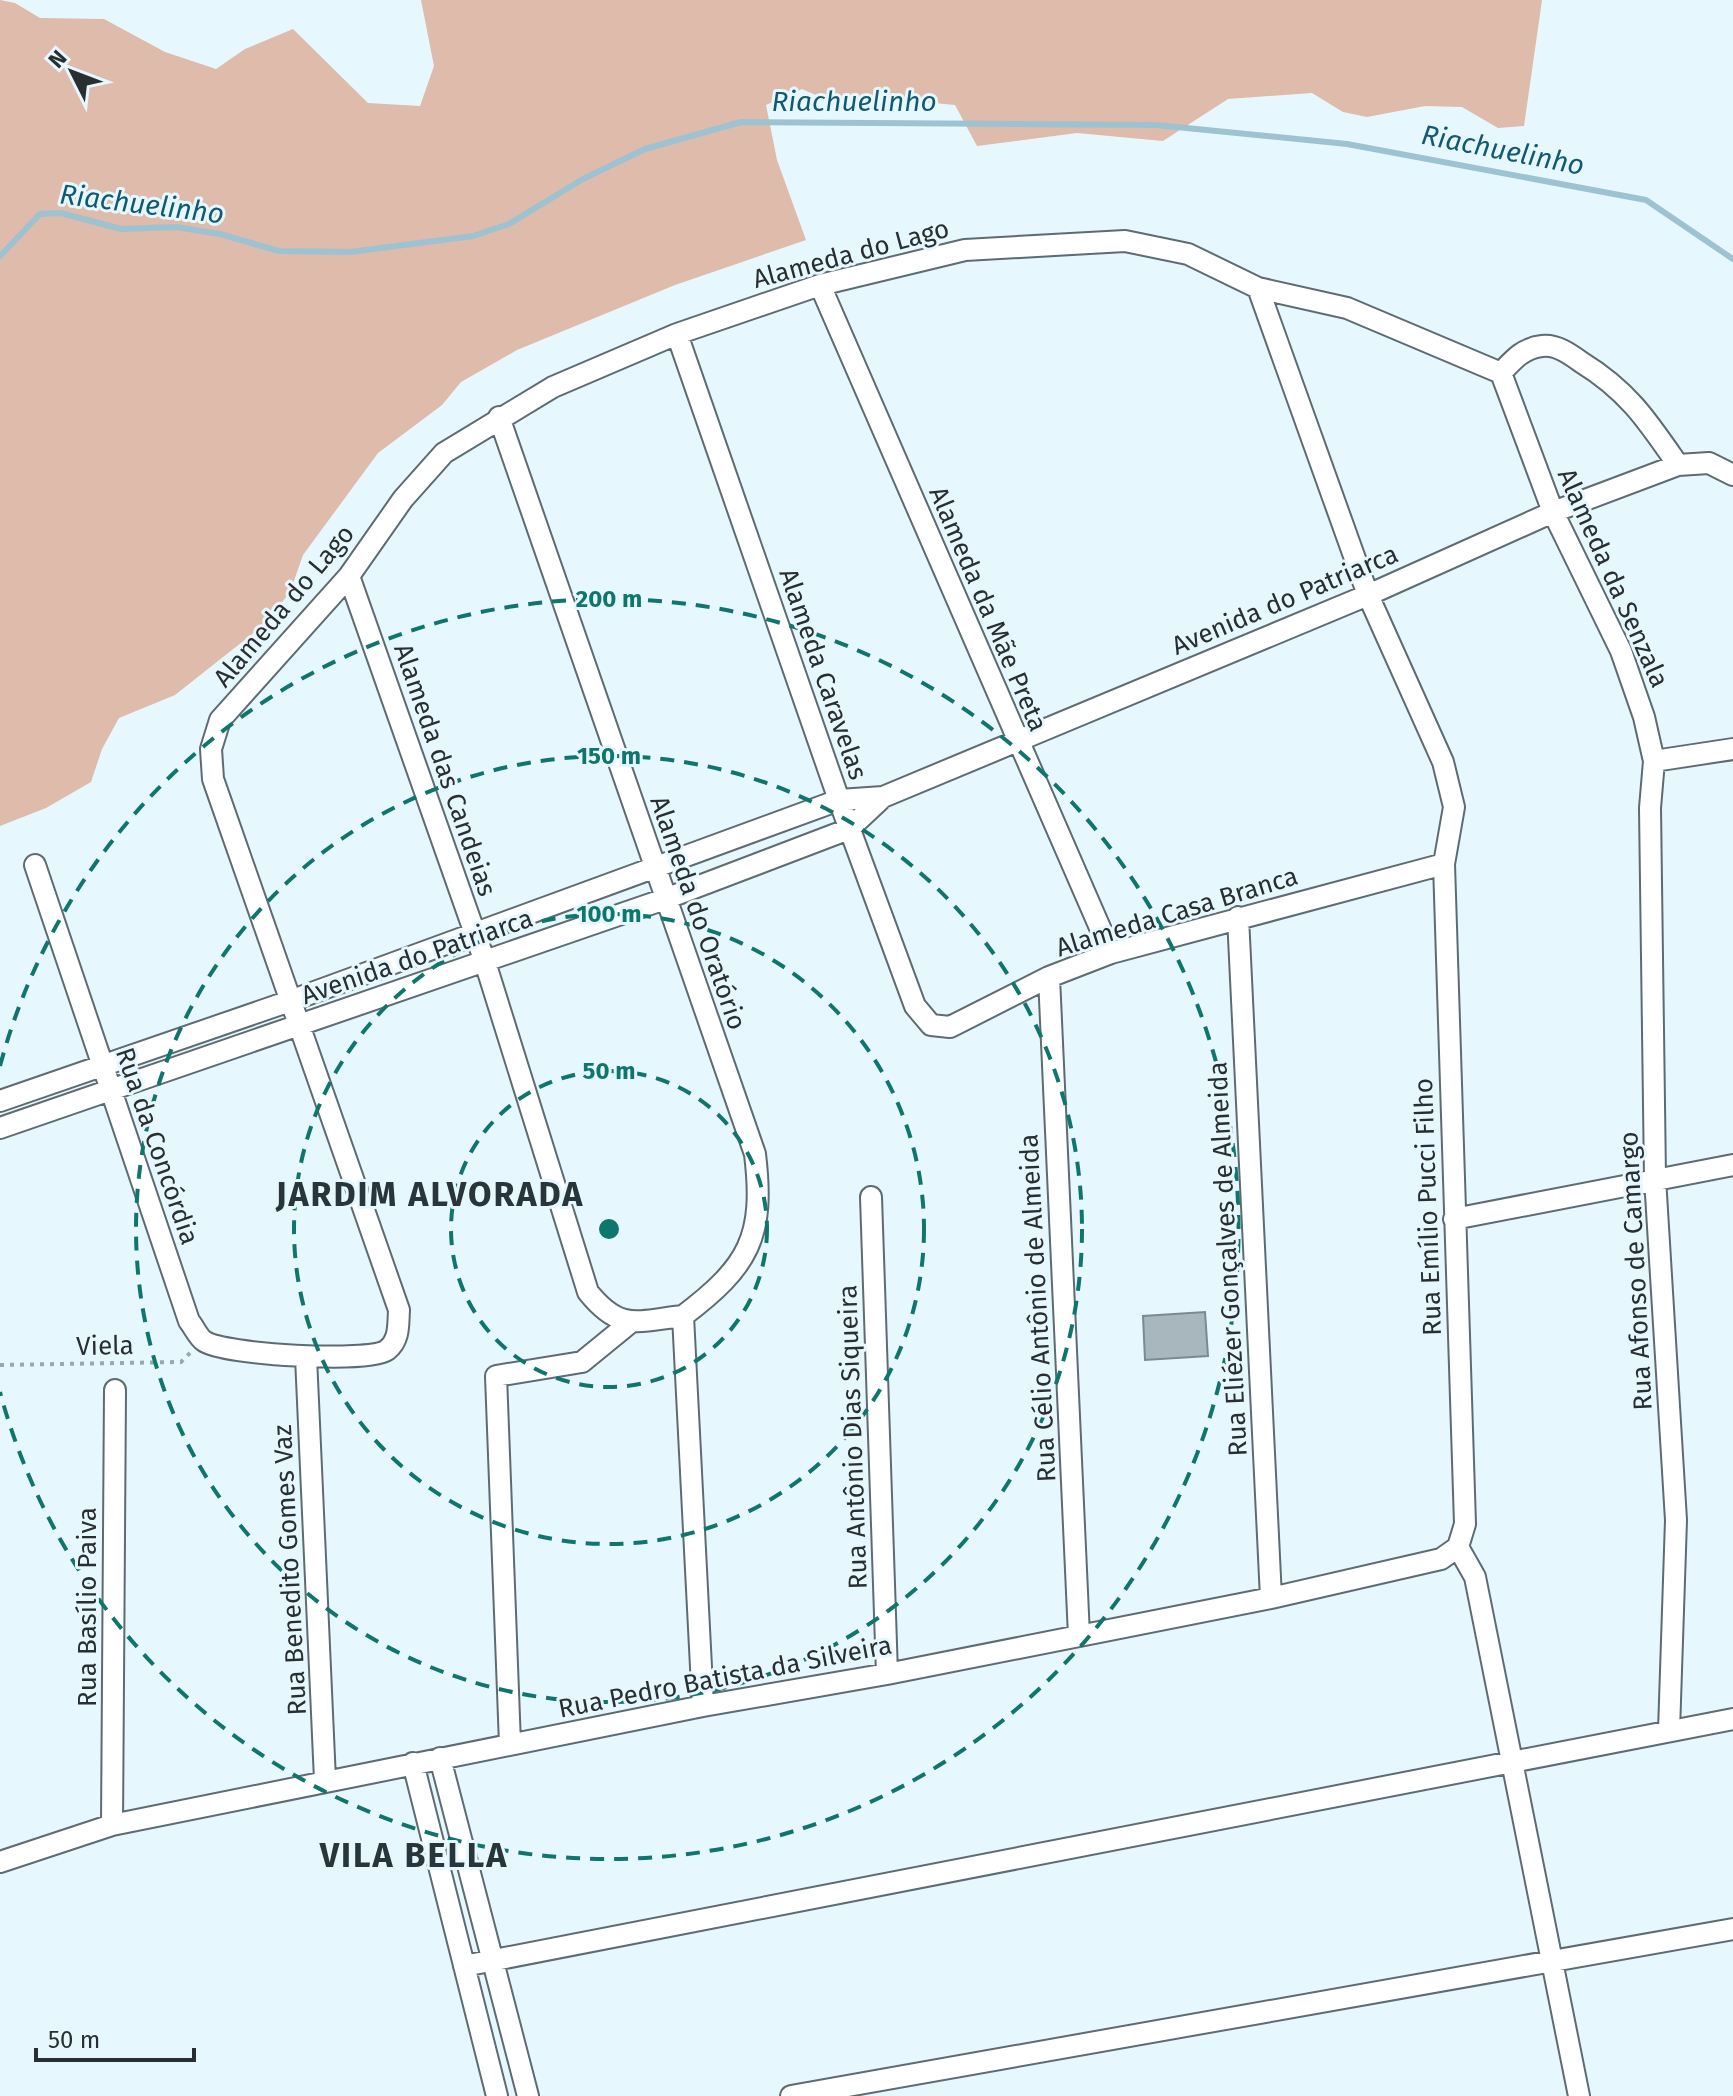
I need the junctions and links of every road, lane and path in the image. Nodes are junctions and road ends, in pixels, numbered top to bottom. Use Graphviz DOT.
graph roads {
  1 [pos="820,285"];
  2 [pos="1258,288"];
  3 [pos="677,334"];
  4 [pos="1501,373"];
  5 [pos="499,417"];
  6 [pos="1678,465"];
  7 [pos="1733,475"];
  8 [pos="1553,512"];
  9 [pos="349,576"];
  10 [pos="1368,595"];
  11 [pos="1017,742"];
  12 [pos="1733,749"];
  13 [pos="1654,761"];
  14 [pos="883,797"];
  15 [pos="839,800"];
  16 [pos="1650,808"];
  17 [pos="849,829"];
  18 [pos="1444,864"];
  19 [pos="35,865"];
  20 [pos="655,869"];
  21 [pos="665,899"];
  22 [pos="1238,917"];
  23 [pos="474,933"];
  24 [pos="1111,953"];
  25 [pos="485,962"];
  26 [pos="1049,977"];
  27 [pos="290,1001"];
  28 [pos="931,1025"];
  29 [pos="298,1026"];
  30 [pos="101,1066"];
  31 [pos="110,1089"];
  32 [pos="0,1101"];
  33 [pos="0,1128"];
  34 [pos="1733,1165"];
  35 [pos="1655,1178"];
  36 [pos="871,1197"];
  37 [pos="1454,1219"];
  38 [pos="683,1316"];
  39 [pos="631,1322"];
  40 [pos="203,1341"];
  41 [pos="306,1357"];
  42 [pos="0,1365"];
  43 [pos="115,1390"];
  44 [pos="1458,1547"];
  45 [pos="1271,1598"];
  46 [pos="1079,1636"];
  47 [pos="887,1674"];
  48 [pos="703,1706"];
  49 [pos="1733,1719"];
  50 [pos="1669,1731"];
  51 [pos="510,1744"];
  52 [pos="440,1758"];
  53 [pos="1510,1762"];
  54 [pos="413,1763"];
  55 [pos="325,1780"];
  56 [pos="112,1825"];
  57 [pos="0,1862"];
  58 [pos="1733,1929"];
  59 [pos="492,1960"];
  60 [pos="1552,1963"];
  61 [pos="464,1966"];
  62 [pos="497,2096"];
  63 [pos="528,2096"];
  64 [pos="791,2096"];
  65 [pos="1579,2096"];
  1 -- 2 [label="street, Alameda do Lago"];
  1 -- 3 [label="street, Alameda do Lago"];
  1 -- 11 [label="street, Alameda da Mãe Preta"];
  2 -- 4 [label="street, Alameda do Lago"];
  2 -- 10 [label="street, Rua Emílio Pucci Filho"];
  3 -- 5 [label="street, Alameda do Lago"];
  3 -- 15 [label="street, Alameda Caravelas"];
  4 -- 6 [label="street"];
  4 -- 8 [label="street, Alameda da Senzala"];
  5 -- 9 [label="street, Alameda do Lago"];
  5 -- 20 [label="street, Alameda do Oratório"];
  6 -- 7 [label="street, Avenida do Patriarca"];
  6 -- 8 [label="street, Avenida do Patriarca"];
  8 -- 10 [label="street, Avenida do Patriarca"];
  8 -- 13 [label="street, Alameda da Senzala"];
  9 -- 23 [label="street, Alameda das Candeias"];
  9 -- 27 [label="street, Alameda do Lago"];
  10 -- 11 [label="street, Avenida do Patriarca"];
  10 -- 18 [label="street, Rua Emílio Pucci Filho"];
  11 -- 14 [label="street, Avenida do Patriarca"];
  11 -- 24 [label="street, Alameda da Mãe Preta"];
  12 -- 13 [label="street"];
  13 -- 16 [label="street, Alameda da Senzala"];
  14 -- 15 [label="street, Avenida do Patriarca"];
  14 -- 17 [label="street, Avenida do Patriarca"];
  15 -- 17 [label="street, Alameda Caravelas"];
  15 -- 20 [label="street, Avenida do Patriarca"];
  16 -- 35 [label="street, Rua Afonso de Camargo"];
  17 -- 21 [label="street, Avenida do Patriarca"];
  17 -- 28 [label="street, Alameda Caravelas"];
  18 -- 22 [label="street, Alameda Casa Branca"];
  18 -- 37 [label="street, Rua Emílio Pucci Filho"];
  19 -- 30 [label="street, Rua da Concórdia"];
  20 -- 21 [label="street, Alameda do Oratório"];
  20 -- 23 [label="street, Avenida do Patriarca"];
  21 -- 25 [label="street, Avenida do Patriarca"];
  21 -- 38 [label="street, Alameda do Oratório"];
  22 -- 24 [label="street, Alameda Casa Branca"];
  22 -- 45 [label="street, Rua Eliézer Gonçalves de Almeida"];
  23 -- 25 [label="street, Alameda das Candeias"];
  23 -- 27 [label="street, Avenida do Patriarca"];
  24 -- 26 [label="street, Alameda Casa Branca"];
  25 -- 29 [label="street, Avenida do Patriarca"];
  25 -- 39 [label="street, Alameda das Candeias"];
  26 -- 28 [label="street, Alameda Casa Branca"];
  26 -- 46 [label="street, Rua Célio Antônio de Almeida"];
  27 -- 29 [label="street"];
  27 -- 30 [label="street, Avenida do Patriarca"];
  29 -- 31 [label="street, Avenida do Patriarca"];
  29 -- 41 [label="street"];
  30 -- 31 [label="street, Rua da Concórdia"];
  30 -- 32 [label="street, Avenida do Patriarca"];
  31 -- 33 [label="street, Avenida do Patriarca"];
  31 -- 40 [label="street, Rua da Concórdia"];
  34 -- 35 [label="street"];
  35 -- 37 [label="street"];
  35 -- 50 [label="street, Rua Afonso de Camargo"];
  36 -- 47 [label="street, Rua Antônio Dias Siqueira"];
  37 -- 44 [label="street, Rua Emílio Pucci Filho"];
  38 -- 39 [label="street"];
  38 -- 48 [label="street"];
  39 -- 51 [label="street"];
  40 -- 41 [label="street"];
  40 -- 42 [label="path, Viela"];
  41 -- 55 [label="street, Rua Benedito Gomes Vaz"];
  43 -- 56 [label="street, Rua Basílio Paiva"];
  44 -- 45 [label="street, Rua Pedro Batista da Silveira"];
  44 -- 53 [label="street"];
  45 -- 46 [label="street, Rua Pedro Batista da Silveira"];
  46 -- 47 [label="street, Rua Pedro Batista da Silveira"];
  47 -- 48 [label="street, Rua Pedro Batista da Silveira"];
  48 -- 51 [label="street, Rua Pedro Batista da Silveira"];
  49 -- 50 [label="street"];
  50 -- 53 [label="street"];
  51 -- 52 [label="street, Rua Pedro Batista da Silveira"];
  52 -- 54 [label="street, Rua Pedro Batista da Silveira"];
  52 -- 59 [label="street"];
  53 -- 59 [label="street"];
  53 -- 60 [label="street"];
  54 -- 55 [label="street, Rua Pedro Batista da Silveira"];
  54 -- 61 [label="street"];
  55 -- 56 [label="street, Rua Pedro Batista da Silveira"];
  56 -- 57 [label="street, Rua Pedro Batista da Silveira"];
  58 -- 60 [label="street"];
  59 -- 61 [label="street"];
  59 -- 63 [label="street"];
  60 -- 64 [label="street"];
  60 -- 65 [label="street"];
  61 -- 62 [label="street"];
}
